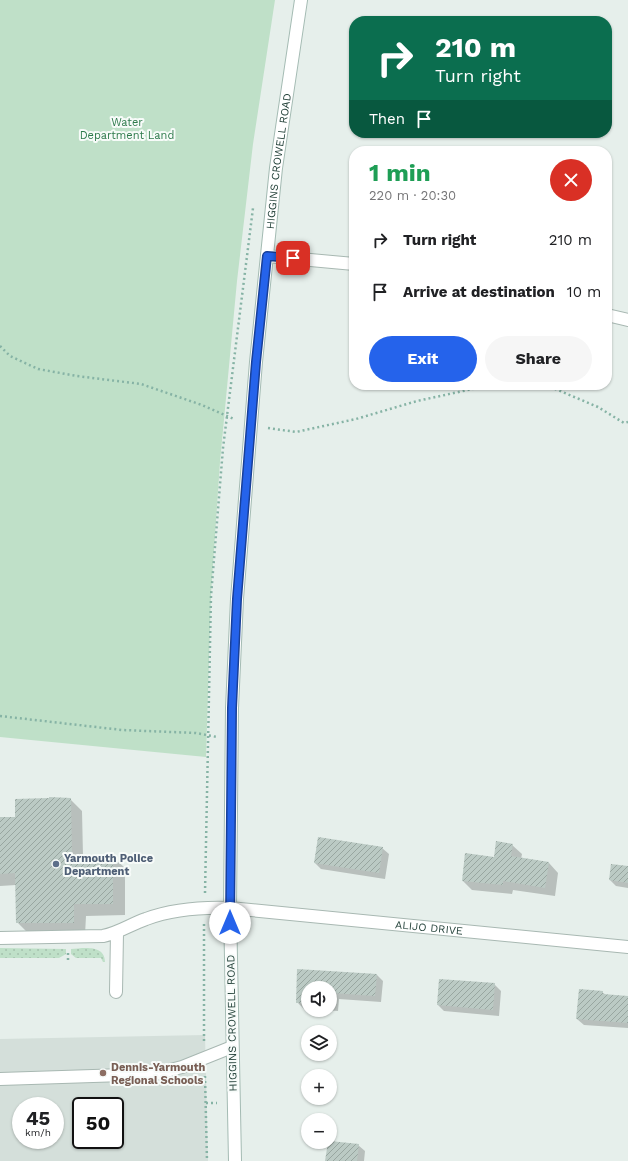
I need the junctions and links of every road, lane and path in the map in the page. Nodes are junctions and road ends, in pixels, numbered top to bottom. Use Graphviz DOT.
graph roads {
  1 [pos="301,0"];
  2 [pos="267,256"];
  3 [pos="349,264"];
  4 [pos="612,316"];
  5 [pos="628,320"];
  6 [pos="0,346"];
  7 [pos="468,390"];
  8 [pos="558,390"];
  9 [pos="229,397"];
  10 [pos="227,416"];
  11 [pos="628,422"];
  12 [pos="250,426"];
  13 [pos="0,716"];
  14 [pos="209,735"];
  15 [pos="233,740"];
  16 [pos="206,886"];
  17 [pos="230,908"];
  18 [pos="204,923"];
  19 [pos="117,933"];
  20 [pos="0,938"];
  21 [pos="628,946"];
  22 [pos="116,992"];
  23 [pos="204,1044"];
  24 [pos="232,1047"];
  25 [pos="0,1079"];
  26 [pos="206,1089"];
  27 [pos="207,1161"];
  28 [pos="235,1161"];
  1 -- 2 [label="main road, HIGGINS CROWELL ROAD"];
  2 -- 3 [label="main road"];
  2 -- 12 [label="main road, HIGGINS CROWELL ROAD"];
  4 -- 5 [label="main road"];
  6 -- 10 [label="path"];
  7 -- 12 [label="path"];
  8 -- 11 [label="path"];
  9 -- 10 [label="path"];
  10 -- 12 [label="path"];
  10 -- 14 [label="path"];
  12 -- 15 [label="main road, HIGGINS CROWELL ROAD"];
  13 -- 14 [label="path"];
  14 -- 15 [label="path"];
  14 -- 16 [label="path"];
  15 -- 17 [label="main road, HIGGINS CROWELL ROAD"];
  17 -- 19 [label="main road, ALIJO DRIVE"];
  17 -- 21 [label="main road, ALIJO DRIVE"];
  17 -- 24 [label="main road, HIGGINS CROWELL ROAD"];
  18 -- 23 [label="path"];
  19 -- 20 [label="main road, ALIJO DRIVE"];
  19 -- 22 [label="main road"];
  24 -- 25 [label="main road"];
  24 -- 28 [label="main road, HIGGINS CROWELL ROAD"];
  26 -- 27 [label="path"];
}
